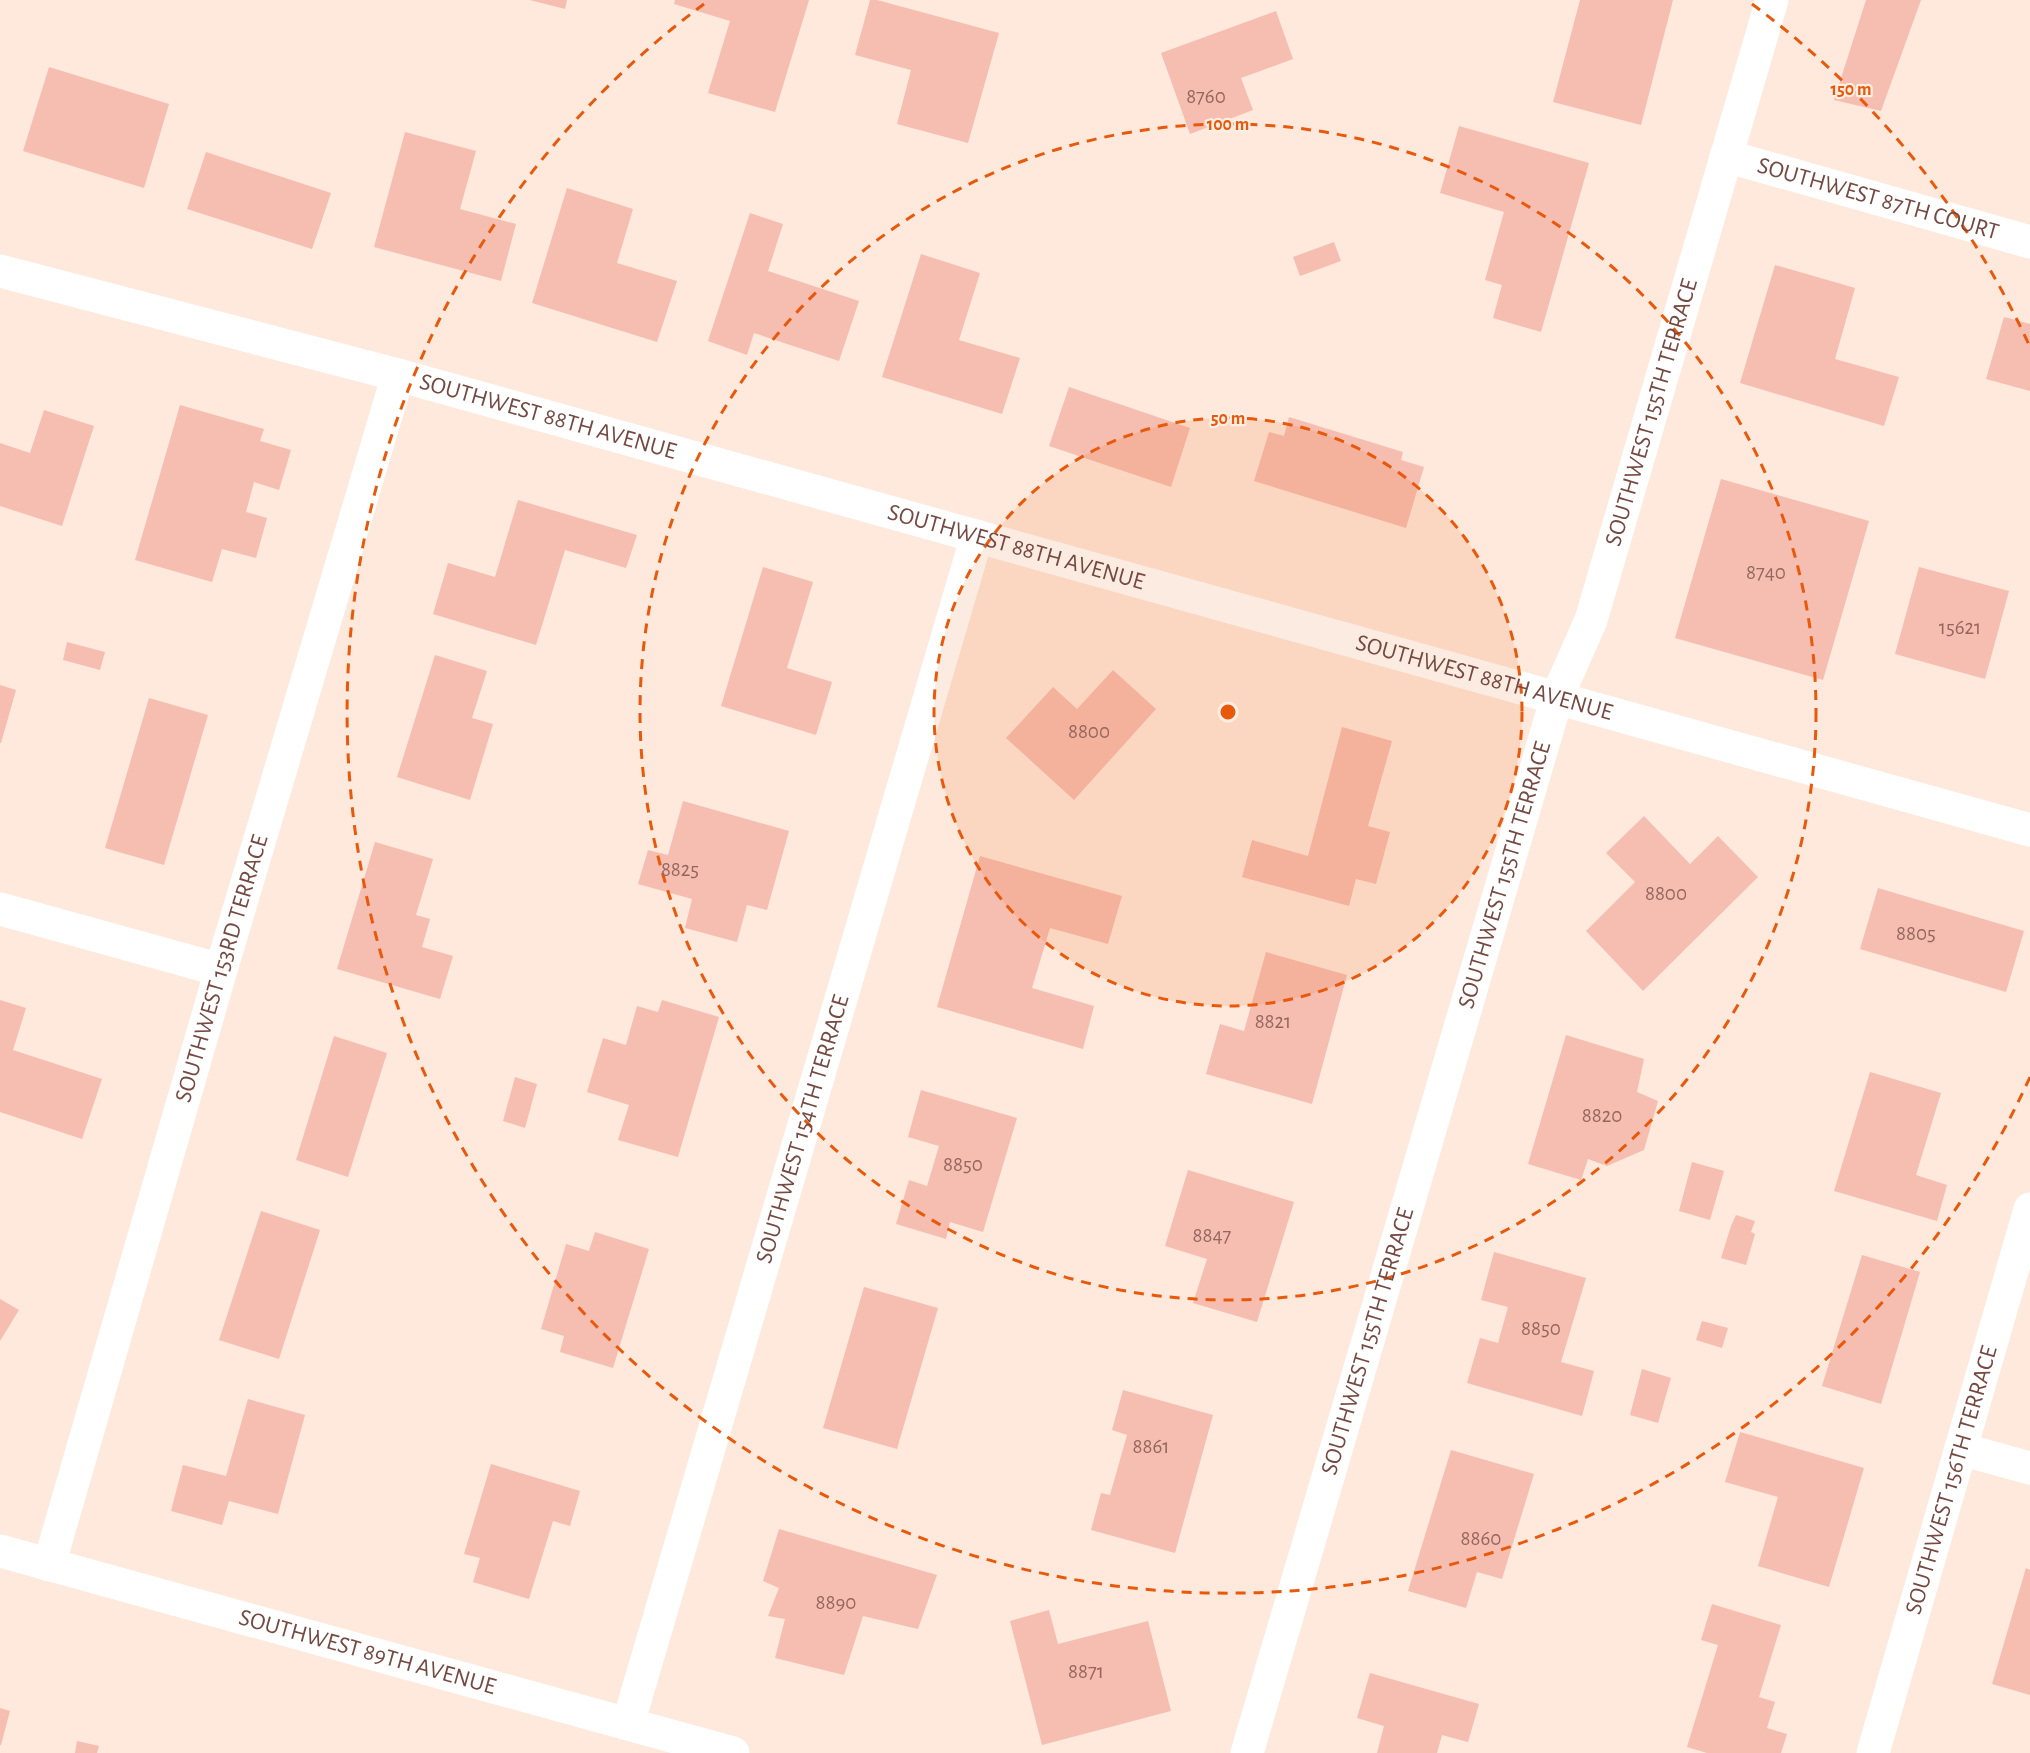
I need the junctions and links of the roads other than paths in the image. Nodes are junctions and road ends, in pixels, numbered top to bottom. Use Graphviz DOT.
graph roads {
  1 [pos="1772,0"];
  2 [pos="1726,156"];
  3 [pos="2030,242"];
  4 [pos="0,271"];
  5 [pos="398,375"];
  6 [pos="977,536"];
  7 [pos="1557,697"];
  8 [pos="2030,830"];
  9 [pos="0,909"];
  10 [pos="221,970"];
  11 [pos="2030,1209"];
  12 [pos="1961,1449"];
  13 [pos="2030,1468"];
  14 [pos="0,1551"];
  15 [pos="49,1565"];
  16 [pos="628,1724"];
  17 [pos="733,1753"];
  18 [pos="1247,1753"];
  19 [pos="1873,1753"];
  1 -- 2 [label="street, SOUTHWEST 155TH TERRACE"];
  2 -- 3 [label="street, SOUTHWEST 87TH COURT"];
  2 -- 7 [label="street, SOUTHWEST 155TH TERRACE"];
  4 -- 5 [label="street, SOUTHWEST 88TH AVENUE"];
  5 -- 6 [label="street, SOUTHWEST 88TH AVENUE"];
  5 -- 10 [label="street, SOUTHWEST 153RD TERRACE"];
  6 -- 7 [label="street, SOUTHWEST 88TH AVENUE"];
  6 -- 16 [label="street, SOUTHWEST 154TH TERRACE"];
  7 -- 8 [label="street, SOUTHWEST 88TH AVENUE"];
  7 -- 18 [label="street, SOUTHWEST 155TH TERRACE"];
  9 -- 10 [label="street"];
  10 -- 15 [label="street, SOUTHWEST 153RD TERRACE"];
  11 -- 12 [label="street, SOUTHWEST 156TH TERRACE"];
  12 -- 13 [label="street"];
  12 -- 19 [label="street, SOUTHWEST 156TH TERRACE"];
  14 -- 15 [label="street, SOUTHWEST 89TH AVENUE"];
  15 -- 16 [label="street, SOUTHWEST 89TH AVENUE"];
  16 -- 17 [label="street, SOUTHWEST 89TH AVENUE"];
}
